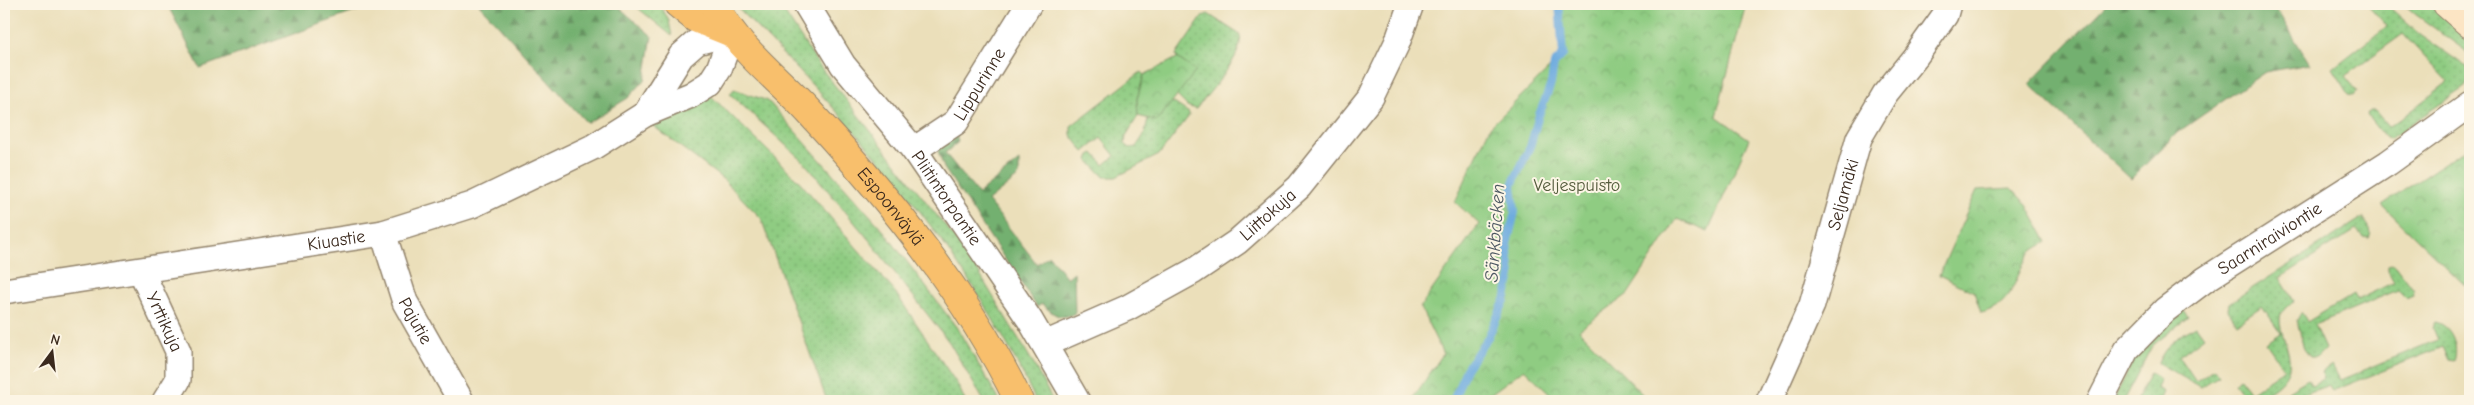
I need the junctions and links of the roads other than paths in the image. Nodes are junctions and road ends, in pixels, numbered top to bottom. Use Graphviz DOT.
graph roads {
  1 [pos="678,4"];
  2 [pos="714,4"];
  3 [pos="806,4"];
  4 [pos="1029,4"];
  5 [pos="1411,4"];
  6 [pos="1948,4"];
  7 [pos="2447,4"];
  8 [pos="2470,24"];
  9 [pos="732,34"];
  10 [pos="2470,104"];
  11 [pos="645,114"];
  12 [pos="914,150"];
  13 [pos="383,233"];
  14 [pos="141,271"];
  15 [pos="4,291"];
  16 [pos="1045,344"];
  17 [pos="165,401"];
  18 [pos="461,401"];
  19 [pos="1019,401"];
  20 [pos="1077,401"];
  21 [pos="1769,401"];
  22 [pos="2100,401"];
  1 -- 9 [label="main road, Espoonväylä"];
  2 -- 9 [label="main road, Espoonväylä"];
  3 -- 12 [label="street, Pliitintorpantie"];
  4 -- 12 [label="street, Lippurinne"];
  5 -- 16 [label="street, Liittokuja"];
  6 -- 21 [label="street, Seljamäki"];
  7 -- 8 [label="street"];
  9 -- 11 [label="street, Kiuastie"];
  9 -- 11 [label="street, Kiuastie"];
  9 -- 19 [label="main road, Espoonväylä"];
  10 -- 22 [label="street, Saarniraiviontie"];
  11 -- 13 [label="street, Kiuastie"];
  12 -- 16 [label="street, Pliitintorpantie"];
  13 -- 14 [label="street, Kiuastie"];
  13 -- 18 [label="street, Pajutie"];
  14 -- 15 [label="street, Kiuastie"];
  14 -- 17 [label="street, Yrttikuja"];
  16 -- 20 [label="street, Pliitintorpantie"];
}
